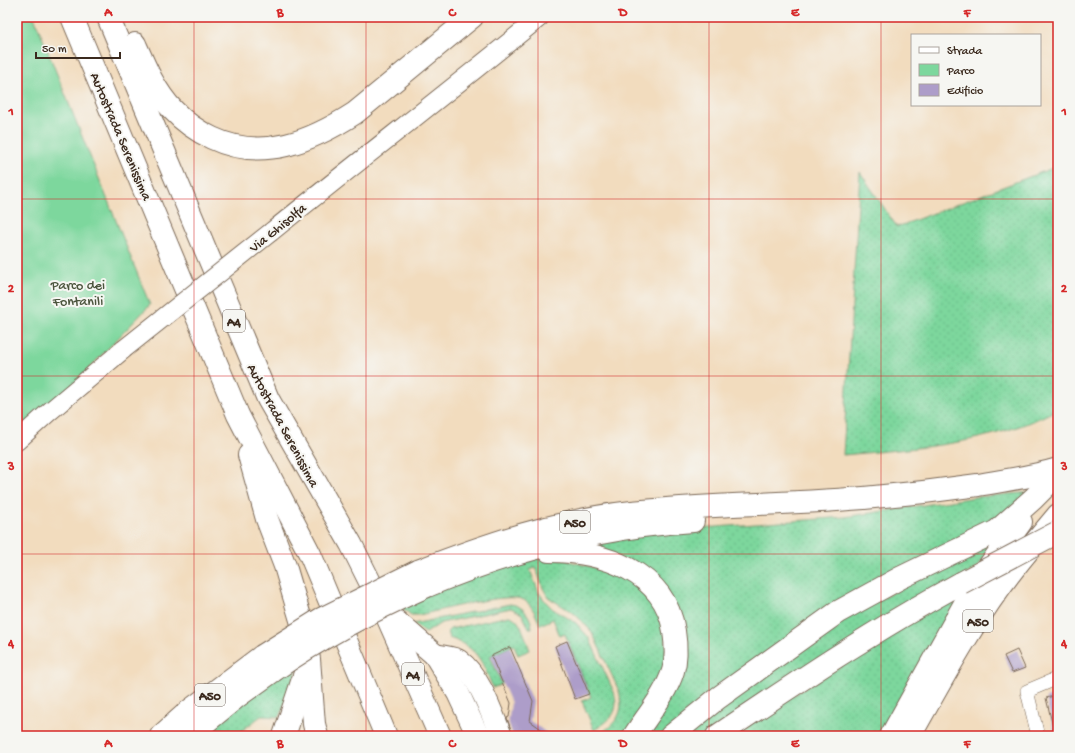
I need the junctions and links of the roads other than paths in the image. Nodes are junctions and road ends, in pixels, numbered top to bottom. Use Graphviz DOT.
graph roads {
  1 [pos="72,17"];
  2 [pos="108,17"];
  3 [pos="124,17"];
  4 [pos="472,17"];
  5 [pos="540,17"];
  6 [pos="238,415"];
  7 [pos="17,441"];
  8 [pos="1057,474"];
  9 [pos="873,498"];
  10 [pos="1058,515"];
  11 [pos="1058,532"];
  12 [pos="518,553"];
  13 [pos="422,578"];
  14 [pos="385,612"];
  15 [pos="435,655"];
  16 [pos="310,659"];
  17 [pos="267,663"];
  18 [pos="1058,678"];
  19 [pos="160,736"];
  20 [pos="189,736"];
  21 [pos="284,736"];
  22 [pos="317,736"];
  23 [pos="386,736"];
  24 [pos="440,736"];
  25 [pos="478,736"];
  26 [pos="501,736"];
  27 [pos="634,736"];
  28 [pos="671,736"];
  29 [pos="717,736"];
  30 [pos="891,736"];
  31 [pos="910,736"];
  32 [pos="1038,736"];
  1 -- 6 [label="highway, Autostrada Serenissima / A4"];
  2 -- 14 [label="highway, Autostrada Serenissima / A4"];
  3 -- 4 [label="highway"];
  5 -- 7 [label="street, Via Ghisolfa, bridge"];
  6 -- 16 [label="highway"];
  6 -- 23 [label="highway, Autostrada Serenissima / A4"];
  8 -- 9 [label="highway, A50"];
  8 -- 28 [label="highway"];
  8 -- 30 [label="highway"];
  9 -- 12 [label="highway"];
  9 -- 13 [label="highway, A50"];
  10 -- 31 [label="highway, A50"];
  11 -- 29 [label="highway, bridge"];
  12 -- 13 [label="highway"];
  12 -- 27 [label="highway"];
  13 -- 17 [label="highway, A50, bridge"];
  14 -- 15 [label="highway"];
  14 -- 24 [label="highway, Autostrada Serenissima / A4"];
  15 -- 25 [label="highway"];
  15 -- 26 [label="highway"];
  16 -- 21 [label="highway"];
  16 -- 22 [label="highway"];
  17 -- 19 [label="highway, A50"];
  17 -- 20 [label="highway"];
  18 -- 32 [label="street"];
}
